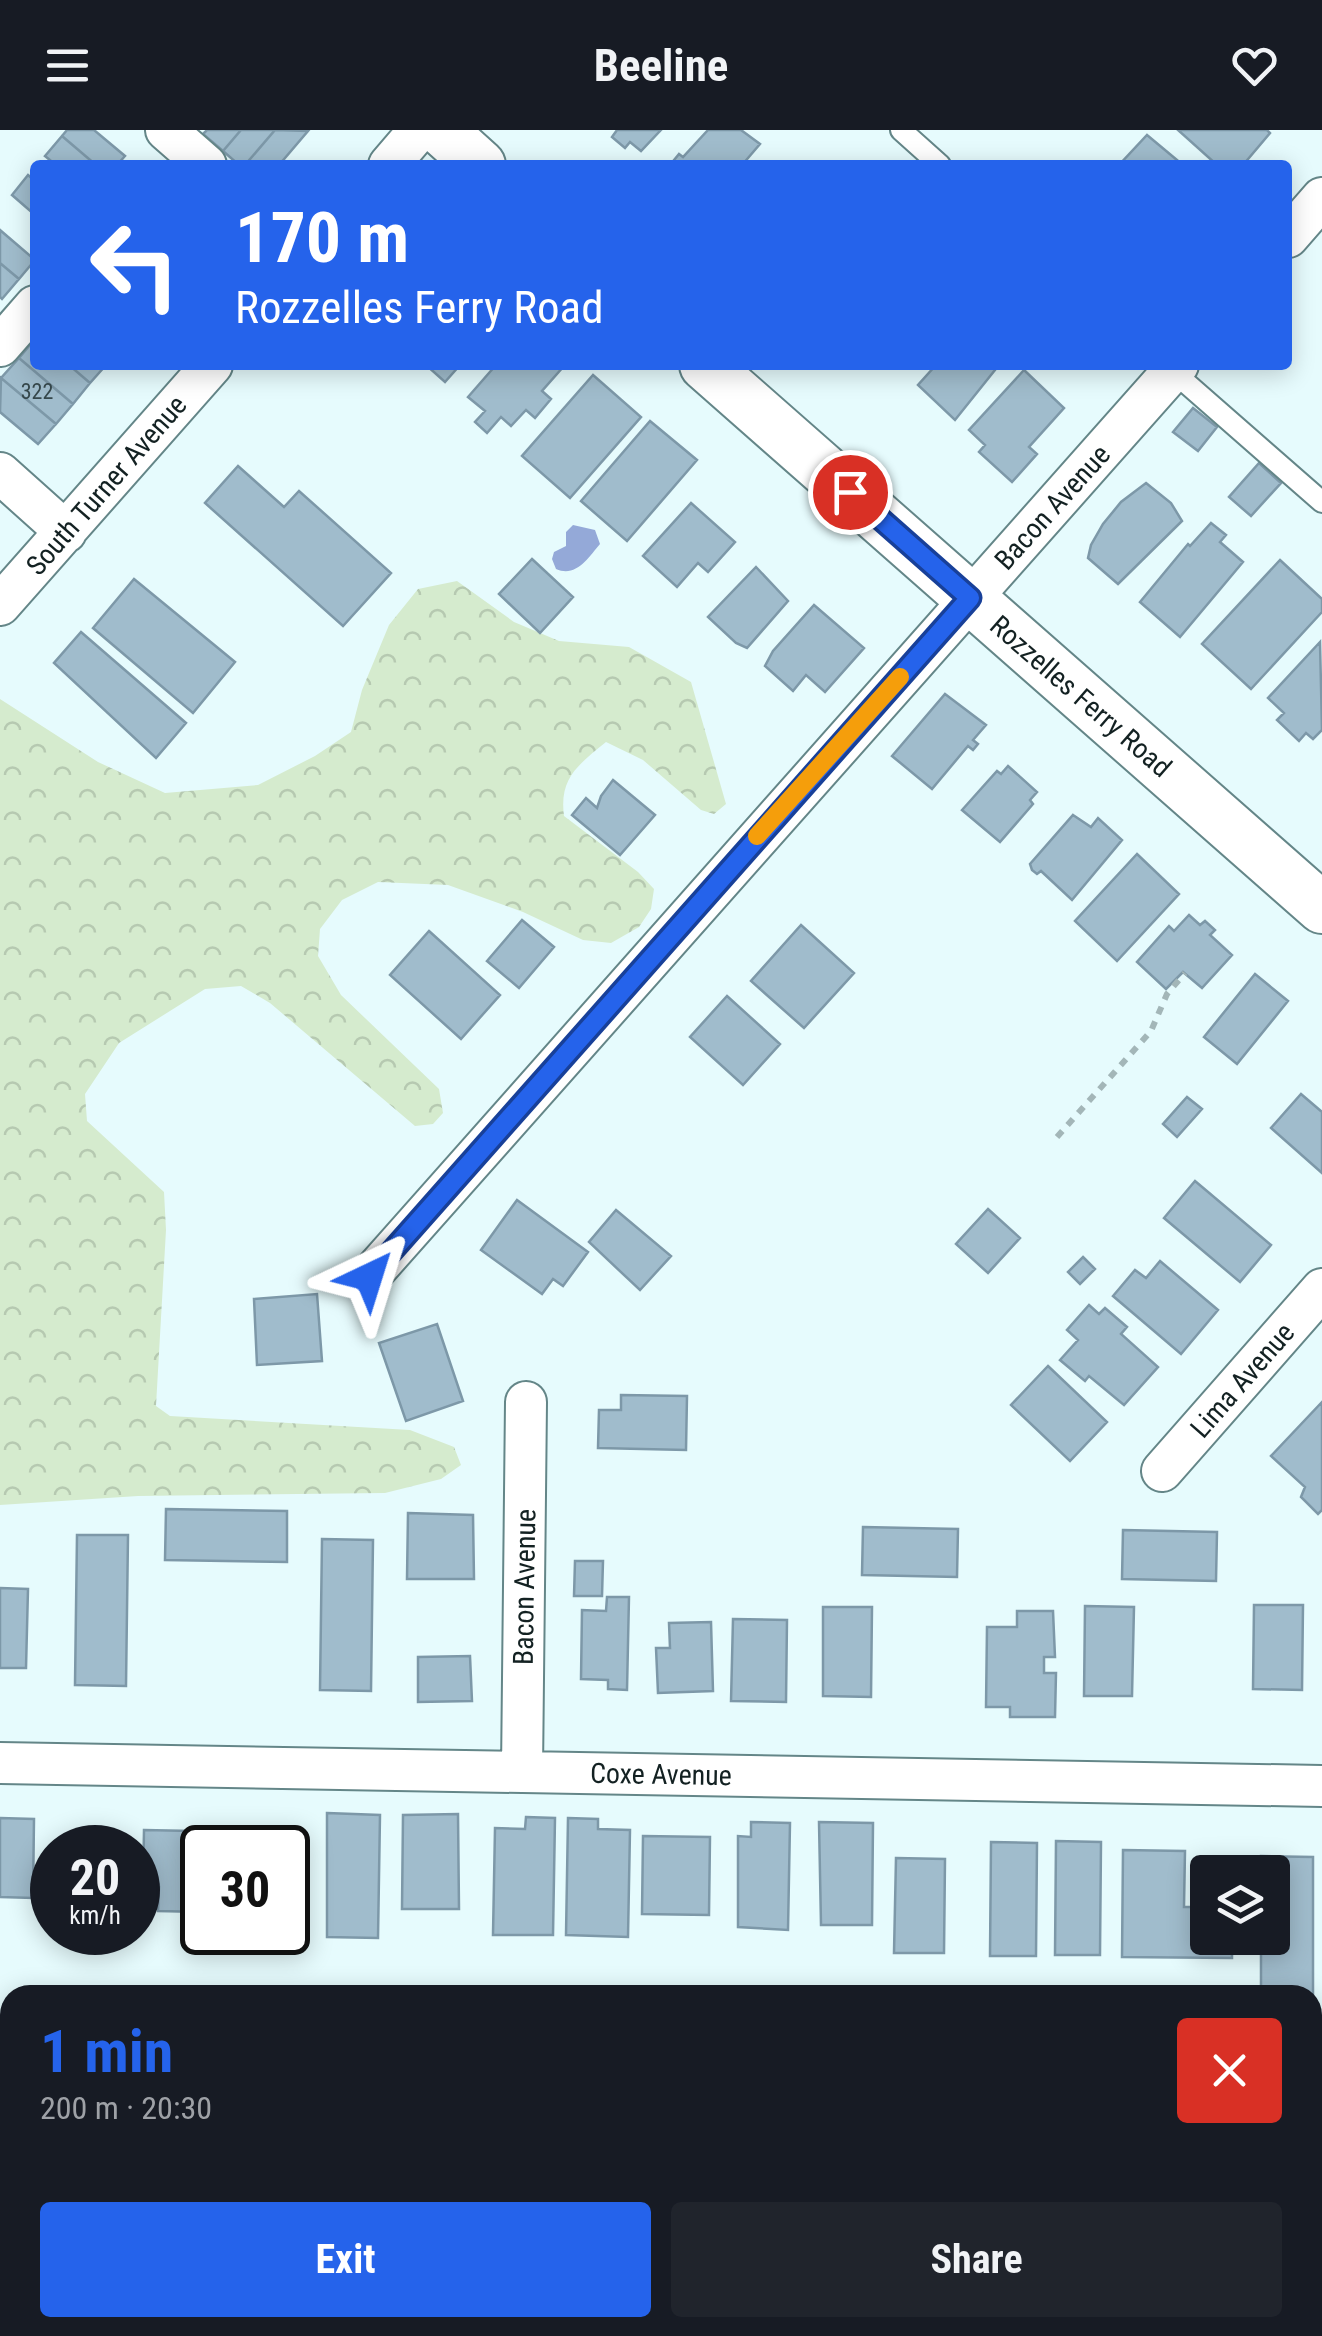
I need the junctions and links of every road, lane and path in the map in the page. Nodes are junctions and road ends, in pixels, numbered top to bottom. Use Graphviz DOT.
graph roads {
  1 [pos="419,130"];
  2 [pos="441,130"];
  3 [pos="901,130"];
  4 [pos="392,160"];
  5 [pos="474,160"];
  6 [pos="934,160"];
  7 [pos="1322,198"];
  8 [pos="1292,232"];
  9 [pos="30,312"];
  10 [pos="0,346"];
  11 [pos="208,370"];
  12 [pos="711,370"];
  13 [pos="1169,370"];
  14 [pos="1175,370"];
  15 [pos="0,473"];
  16 [pos="1322,502"];
  17 [pos="66,532"];
  18 [pos="970,598"];
  19 [pos="0,605"];
  20 [pos="1322,908"];
  21 [pos="1186,973"];
  22 [pos="1057,1136"];
  23 [pos="369,1277"];
  24 [pos="1322,1290"];
  25 [pos="526,1402"];
  26 [pos="1162,1471"];
  27 [pos="0,1764"];
  28 [pos="522,1771"];
  29 [pos="1322,1786"];
  1 -- 4 [label="street"];
  2 -- 5 [label="street"];
  3 -- 6 [label="lane"];
  7 -- 8 [label="street"];
  9 -- 10 [label="street"];
  11 -- 17 [label="street, South Turner Avenue"];
  12 -- 18 [label="street, Rozzelles Ferry Road"];
  13 -- 18 [label="street, Bacon Avenue"];
  14 -- 16 [label="lane"];
  15 -- 17 [label="street"];
  17 -- 19 [label="street, South Turner Avenue"];
  18 -- 20 [label="street, Rozzelles Ferry Road"];
  18 -- 23 [label="street, Bacon Avenue"];
  21 -- 22 [label="path"];
  24 -- 26 [label="street, Lima Avenue"];
  25 -- 28 [label="street, Bacon Avenue"];
  27 -- 28 [label="street, Coxe Avenue"];
  28 -- 29 [label="street, Coxe Avenue"];
}
